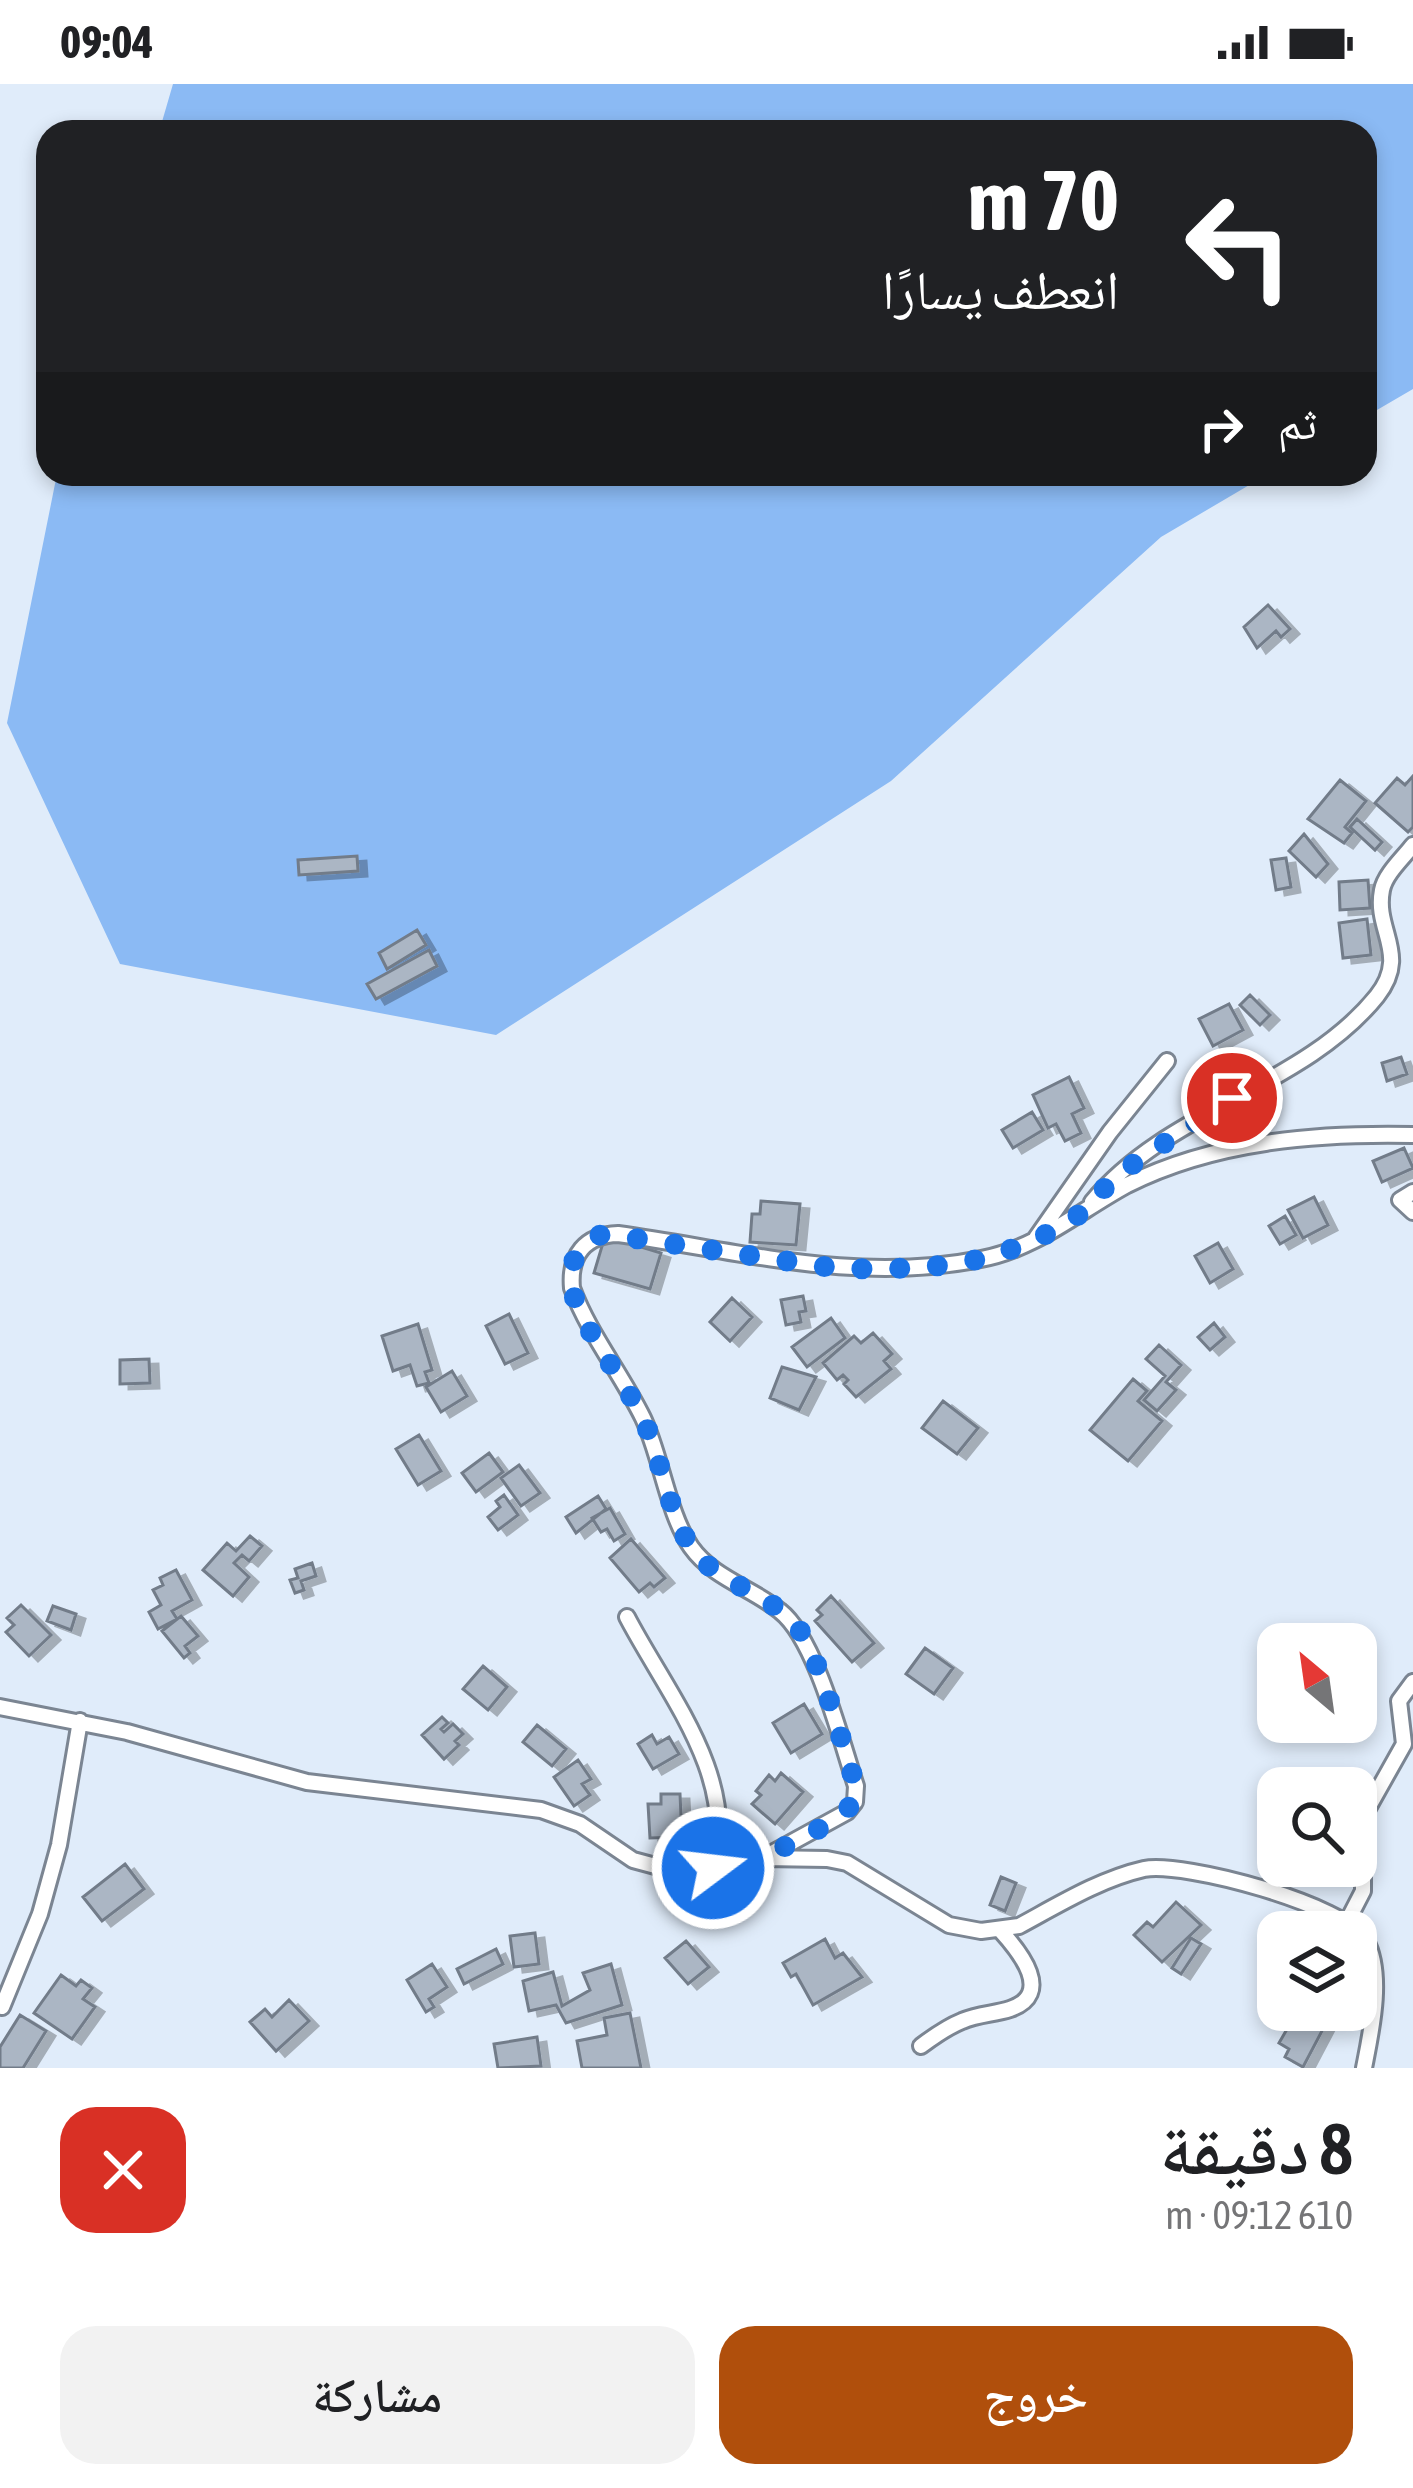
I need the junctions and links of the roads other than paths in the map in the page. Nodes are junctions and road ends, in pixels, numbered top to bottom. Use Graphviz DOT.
graph roads {
  1 [pos="1413,844"];
  2 [pos="1167,1061"];
  3 [pos="1413,1135"];
  4 [pos="1413,1192"];
  5 [pos="1085,1211"];
  6 [pos="1413,1211"];
  7 [pos="1033,1242"];
  8 [pos="627,1617"];
  9 [pos="1413,1682"];
  10 [pos="0,1707"];
  11 [pos="80,1721"];
  12 [pos="763,1858"];
  13 [pos="713,1868"];
  14 [pos="1320,1911"];
  15 [pos="1353,1911"];
  16 [pos="1001,1931"];
  17 [pos="2,2007"];
  18 [pos="1370,2031"];
  19 [pos="920,2046"];
  20 [pos="1364,2068"];
  1 -- 5 [label="street"];
  2 -- 7 [label="street"];
  3 -- 5 [label="street"];
  4 -- 6 [label="street"];
  5 -- 7 [label="street"];
  7 -- 12 [label="street"];
  8 -- 13 [label="street"];
  9 -- 15 [label="street"];
  10 -- 11 [label="street"];
  11 -- 13 [label="street"];
  11 -- 17 [label="street"];
  12 -- 13 [label="street"];
  12 -- 16 [label="street"];
  14 -- 16 [label="street"];
  16 -- 19 [label="street"];
  18 -- 20 [label="street"];
}
